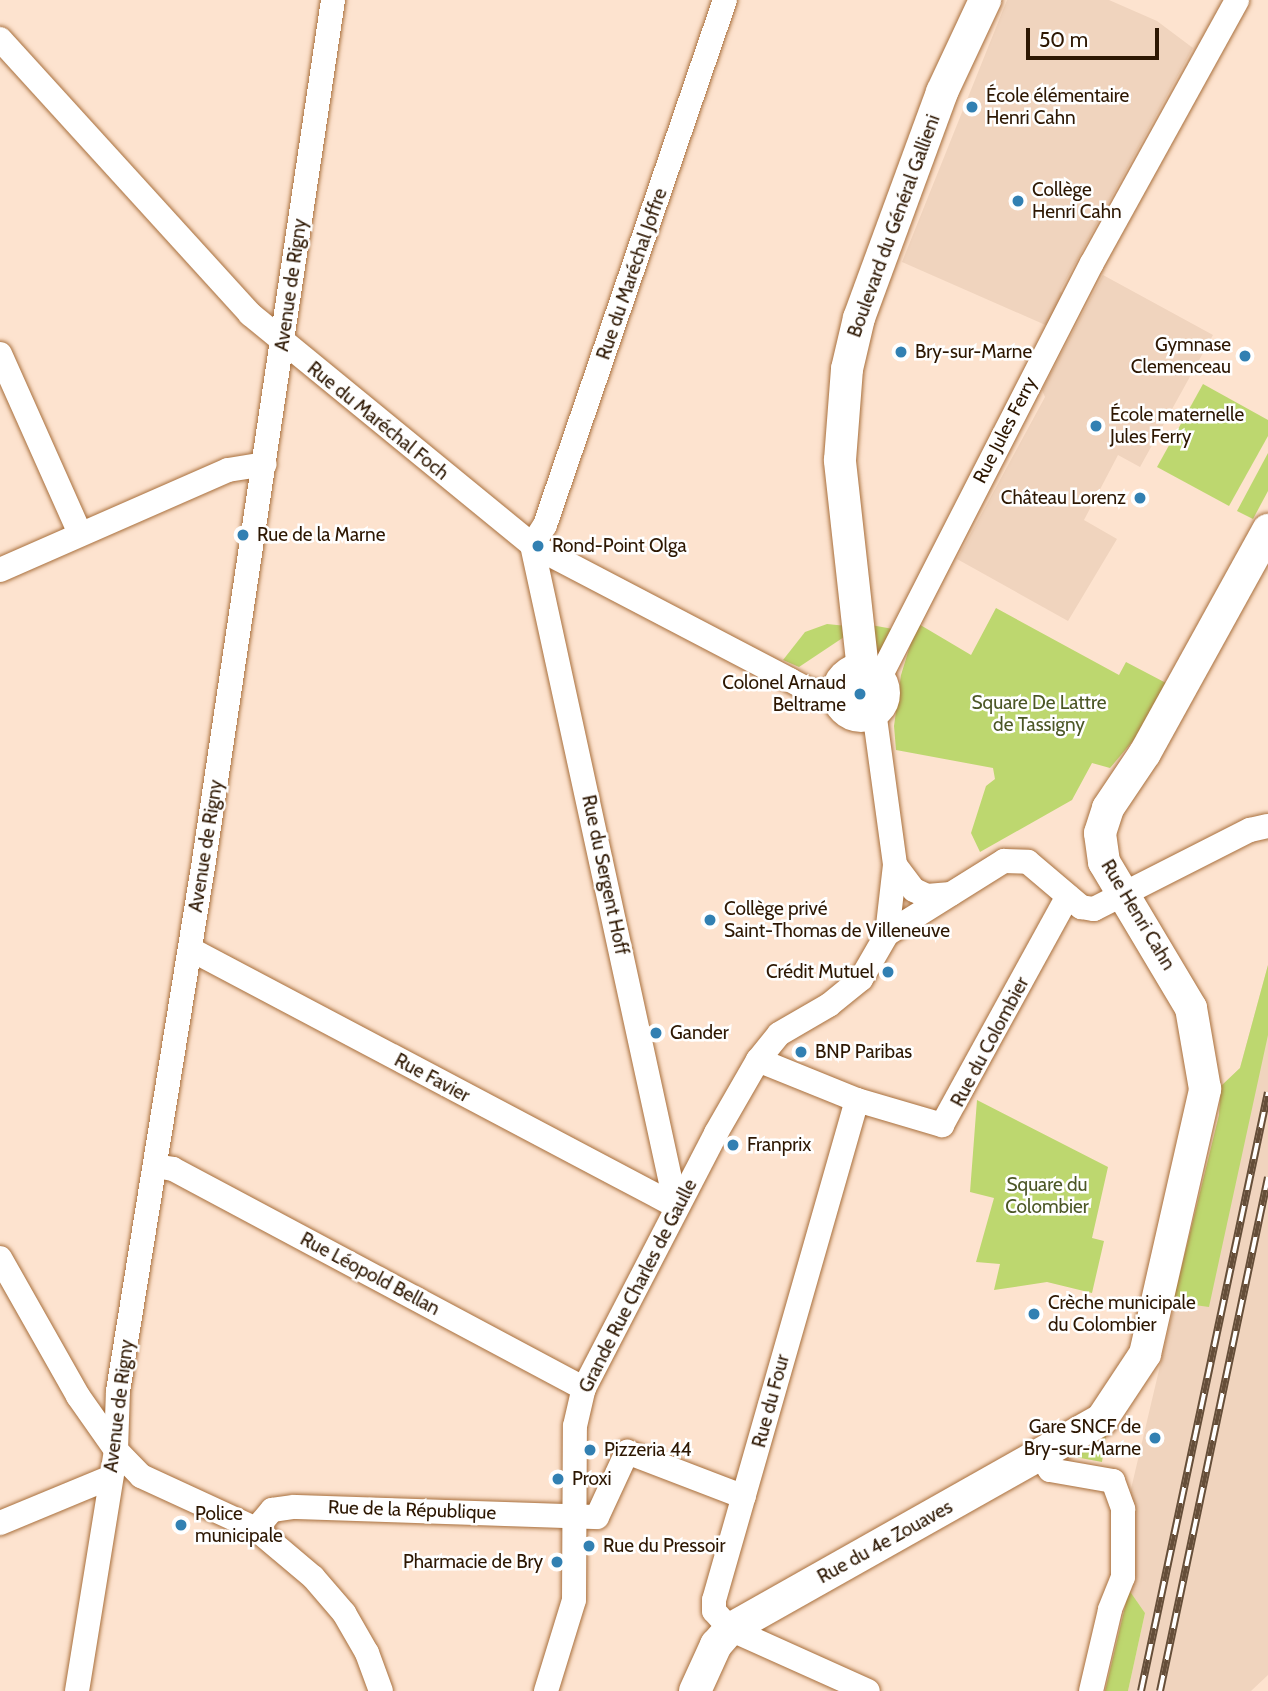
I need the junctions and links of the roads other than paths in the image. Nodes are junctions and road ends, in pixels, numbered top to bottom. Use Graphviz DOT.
graph roads {
  1 [pos="333,0"];
  2 [pos="725,0"];
  3 [pos="985,0"];
  4 [pos="1237,0"];
  5 [pos="0,39"];
  6 [pos="283,343"];
  7 [pos="0,354"];
  8 [pos="265,464"];
  9 [pos="1268,530"];
  10 [pos="80,534"];
  11 [pos="532,545"];
  12 [pos="0,570"];
  13 [pos="871,675"];
  14 [pos="838,694"];
  15 [pos="874,711"];
  16 [pos="1268,826"];
  17 [pos="895,865"];
  18 [pos="952,894"];
  19 [pos="1124,894"];
  20 [pos="1068,896"];
  21 [pos="887,934"];
  22 [pos="190,949"];
  23 [pos="758,1060"];
  24 [pos="857,1100"];
  25 [pos="155,1166"];
  26 [pos="676,1206"];
  27 [pos="0,1258"];
  28 [pos="584,1388"];
  29 [pos="116,1450"];
  30 [pos="1041,1457"];
  31 [pos="111,1477"];
  32 [pos="744,1497"];
  33 [pos="577,1516"];
  34 [pos="0,1523"];
  35 [pos="256,1529"];
  36 [pos="730,1629"];
  37 [pos="76,1691"];
  38 [pos="381,1691"];
  39 [pos="546,1691"];
  40 [pos="695,1691"];
  41 [pos="868,1691"];
  42 [pos="1091,1691"];
  1 -- 6 [label="street, Avenue de Rigny"];
  2 -- 11 [label="street, Rue du Maréchal Joffre"];
  3 -- 13 [label="main road, Boulevard du Général Gallieni"];
  4 -- 13 [label="street, Rue Jules Ferry"];
  5 -- 6 [label="street, Rue du Maréchal Foch"];
  6 -- 8 [label="street, Avenue de Rigny"];
  6 -- 11 [label="street, Rue du Maréchal Foch"];
  7 -- 10 [label="street"];
  8 -- 10 [label="street"];
  8 -- 22 [label="street, Avenue de Rigny"];
  9 -- 19 [label="main road, Rue Henri Cahn"];
  10 -- 12 [label="street"];
  11 -- 14 [label="street, Rue du Maréchal Foch"];
  11 -- 26 [label="street, Rue du Sergent Hoff"];
  13 -- 14 [label="main road"];
  13 -- 15 [label="main road"];
  14 -- 15 [label="main road"];
  15 -- 17 [label="street"];
  16 -- 19 [label="street"];
  17 -- 18 [label="street"];
  17 -- 21 [label="street"];
  18 -- 20 [label="street"];
  18 -- 21 [label="street"];
  19 -- 20 [label="street"];
  19 -- 30 [label="main road, Rue Henri Cahn"];
  20 -- 24 [label="street, Rue du Colombier"];
  21 -- 23 [label="street, Grande Rue Charles de Gaulle"];
  22 -- 25 [label="street, Avenue de Rigny"];
  22 -- 26 [label="street, Rue Favier"];
  23 -- 24 [label="street, Rue du Colombier"];
  23 -- 26 [label="street, Grande Rue Charles de Gaulle"];
  24 -- 32 [label="street, Rue du Four"];
  25 -- 28 [label="street, Rue Léopold Bellan"];
  25 -- 29 [label="street, Avenue de Rigny"];
  26 -- 28 [label="street, Grande Rue Charles de Gaulle"];
  27 -- 29 [label="street"];
  28 -- 33 [label="street, Grande Rue Charles de Gaulle"];
  29 -- 31 [label="street, Avenue de Rigny"];
  29 -- 35 [label="street"];
  30 -- 36 [label="main road, Rue du 4e Zouaves"];
  30 -- 42 [label="street"];
  31 -- 34 [label="street"];
  31 -- 37 [label="street, Avenue de Rigny"];
  32 -- 33 [label="street"];
  32 -- 36 [label="street, Rue du Four"];
  33 -- 35 [label="street, Rue de la République"];
  33 -- 39 [label="street, Grande Rue Charles de Gaulle"];
  35 -- 38 [label="street"];
  36 -- 40 [label="main road"];
  36 -- 41 [label="street"];
}
